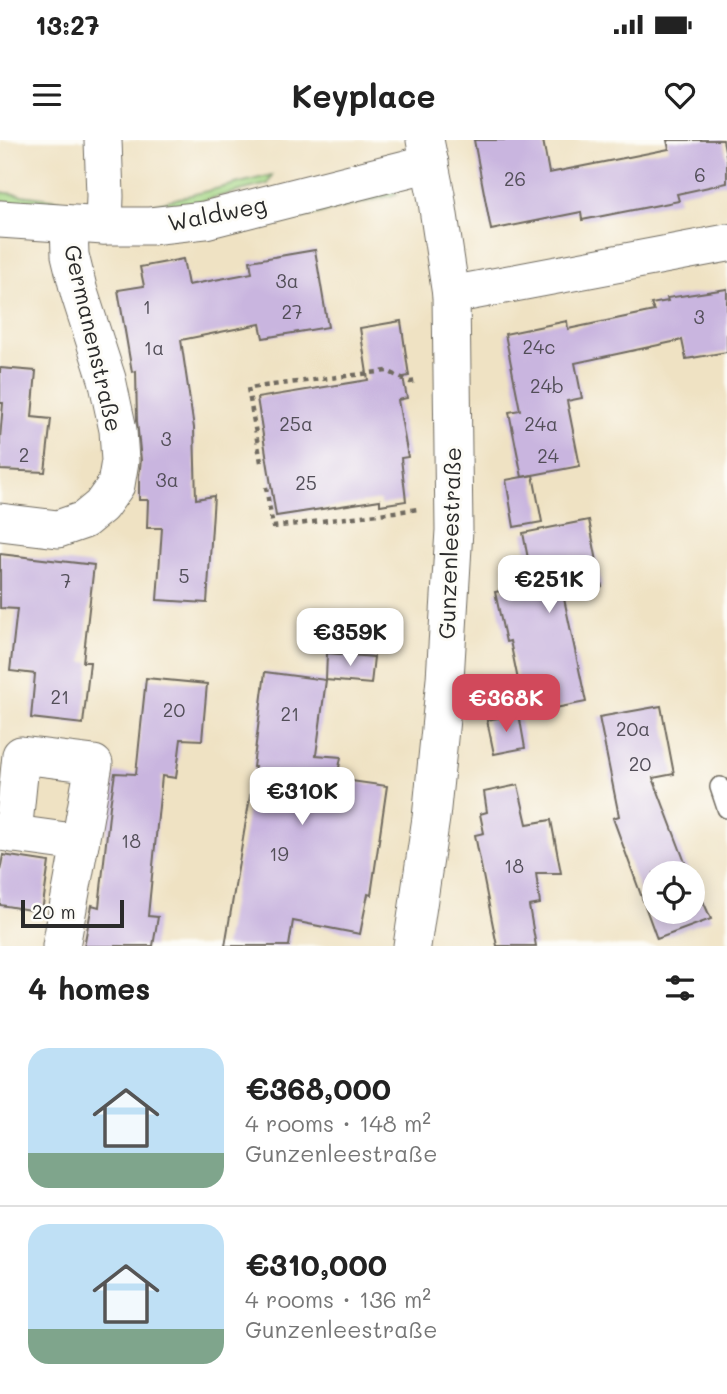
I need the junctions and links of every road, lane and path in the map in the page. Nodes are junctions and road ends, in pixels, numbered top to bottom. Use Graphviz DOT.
graph roads {
  1 [pos="103,140"];
  2 [pos="428,151"];
  3 [pos="0,219"];
  4 [pos="87,225"];
  5 [pos="727,243"];
  6 [pos="451,295"];
  7 [pos="451,376"];
  8 [pos="261,463"];
  9 [pos="266,487"];
  10 [pos="453,505"];
  11 [pos="0,522"];
  12 [pos="720,787"];
  13 [pos="727,808"];
  14 [pos="6,833"];
  15 [pos="80,842"];
  16 [pos="61,946"];
  17 [pos="412,946"];
  1 -- 4 [label="street, Germanenstraße"];
  2 -- 4 [label="street, Waldweg"];
  2 -- 6 [label="street, Gunzenleestraße"];
  3 -- 4 [label="street, Waldweg"];
  4 -- 11 [label="street, Germanenstraße"];
  5 -- 6 [label="street"];
  6 -- 7 [label="street, Gunzenleestraße"];
  7 -- 8 [label="path"];
  7 -- 10 [label="street, Gunzenleestraße"];
  9 -- 10 [label="path"];
  10 -- 17 [label="street, Gunzenleestraße"];
  12 -- 13 [label="lane"];
  14 -- 15 [label="street"];
  14 -- 15 [label="street"];
  15 -- 16 [label="street"];
}
